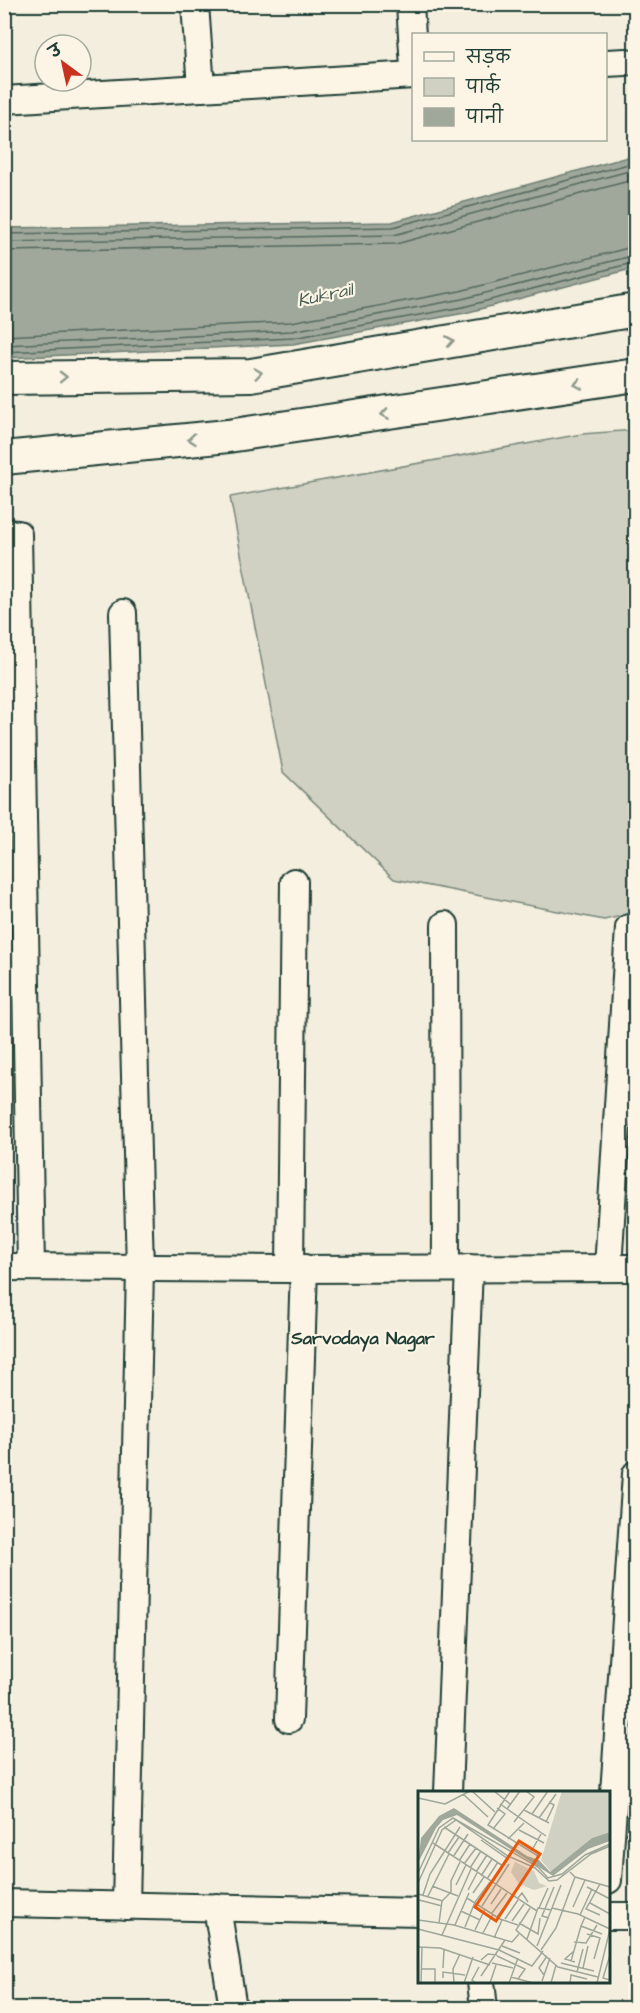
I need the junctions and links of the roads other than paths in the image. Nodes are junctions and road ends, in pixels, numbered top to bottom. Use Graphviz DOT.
graph roads {
  1 [pos="195,4"];
  2 [pos="410,4"];
  3 [pos="412,36"];
  4 [pos="412,75"];
  5 [pos="201,88"];
  6 [pos="4,100"];
  7 [pos="636,310"];
  8 [pos="636,375"];
  9 [pos="4,378"];
  10 [pos="4,458"];
  11 [pos="4,533"];
  12 [pos="123,613"];
  13 [pos="13,743"];
  14 [pos="294,882"];
  15 [pos="445,925"];
  16 [pos="629,928"];
  17 [pos="4,1267"];
  18 [pos="31,1267"];
  19 [pos="458,1268"];
  20 [pos="608,1268"];
  21 [pos="636,1268"];
  22 [pos="140,1269"];
  23 [pos="297,1269"];
  24 [pos="636,1474"];
  25 [pos="289,1719"];
  26 [pos="448,1791"];
  27 [pos="610,1865"];
  28 [pos="4,1903"];
  29 [pos="126,1906"];
  30 [pos="217,1907"];
  31 [pos="418,1912"];
  32 [pos="610,1916"];
  33 [pos="636,1916"];
  34 [pos="481,1983"];
  35 [pos="233,2008"];
  36 [pos="484,2008"];
  1 -- 5 [label="street"];
  2 -- 3 [label="street"];
  4 -- 5 [label="street"];
  5 -- 6 [label="street"];
  9 -- 7 [label="street, one-way"];
  8 -- 10 [label="street, one-way"];
  11 -- 13 [label="street"];
  12 -- 22 [label="street"];
  13 -- 18 [label="street"];
  14 -- 23 [label="street"];
  15 -- 19 [label="street"];
  16 -- 20 [label="street"];
  17 -- 18 [label="street"];
  18 -- 22 [label="street"];
  19 -- 20 [label="street"];
  19 -- 23 [label="street"];
  19 -- 26 [label="street"];
  20 -- 21 [label="street"];
  22 -- 23 [label="street"];
  22 -- 29 [label="street"];
  23 -- 25 [label="street"];
  24 -- 27 [label="street"];
  28 -- 29 [label="street"];
  29 -- 30 [label="street"];
  30 -- 31 [label="street"];
  30 -- 35 [label="street"];
  32 -- 33 [label="street"];
  34 -- 36 [label="street"];
}
